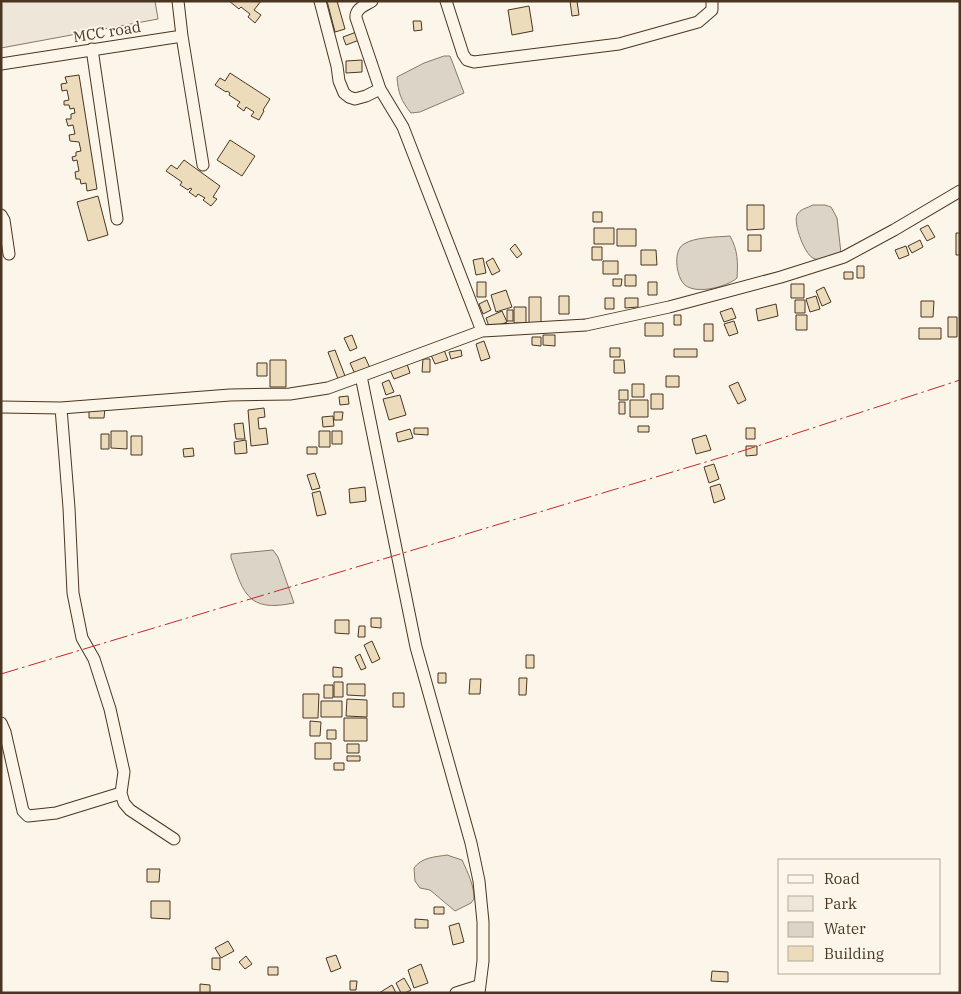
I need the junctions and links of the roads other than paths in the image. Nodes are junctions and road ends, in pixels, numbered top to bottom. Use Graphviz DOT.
graph roads {
  1 [pos="178,1"];
  2 [pos="320,1"];
  3 [pos="372,1"];
  4 [pos="446,1"];
  5 [pos="712,1"];
  6 [pos="182,36"];
  7 [pos="92,49"];
  8 [pos="1,64"];
  9 [pos="380,89"];
  10 [pos="202,165"];
  11 [pos="960,190"];
  12 [pos="1,215"];
  13 [pos="117,218"];
  14 [pos="9,254"];
  15 [pos="482,331"];
  16 [pos="361,376"];
  17 [pos="1,407"];
  18 [pos="61,408"];
  19 [pos="1,723"];
  20 [pos="121,793"];
  21 [pos="174,840"];
  22 [pos="478,990"];
  23 [pos="456,993"];
  1 -- 6 [label="street"];
  2 -- 9 [label="street"];
  3 -- 9 [label="street"];
  4 -- 5 [label="street"];
  6 -- 7 [label="street, MCC road"];
  6 -- 10 [label="street"];
  7 -- 8 [label="street, MCC road"];
  7 -- 13 [label="street"];
  9 -- 15 [label="street"];
  11 -- 15 [label="street"];
  12 -- 14 [label="street"];
  15 -- 16 [label="street"];
  16 -- 18 [label="street"];
  16 -- 22 [label="street"];
  17 -- 18 [label="street"];
  18 -- 20 [label="street"];
  19 -- 20 [label="street"];
  20 -- 21 [label="street"];
  22 -- 23 [label="street"];
}
